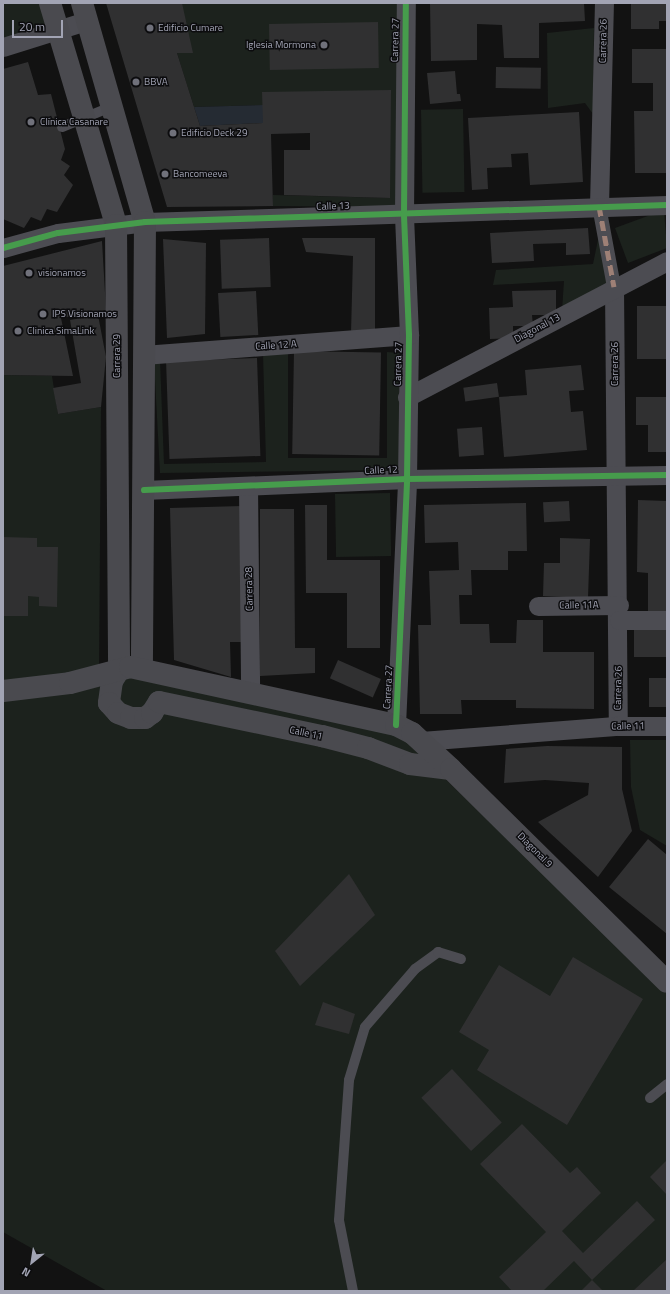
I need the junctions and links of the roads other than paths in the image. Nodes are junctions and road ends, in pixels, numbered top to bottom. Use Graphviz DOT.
graph roads {
  1 [pos="50,3"];
  2 [pos="406,3"];
  3 [pos="604,3"];
  4 [pos="84,12"];
  5 [pos="57,29"];
  6 [pos="3,47"];
  7 [pos="111,107"];
  8 [pos="85,116"];
  9 [pos="62,127"];
  10 [pos="667,205"];
  11 [pos="599,206"];
  12 [pos="404,214"];
  13 [pos="145,222"];
  14 [pos="116,225"];
  15 [pos="3,248"];
  16 [pos="667,261"];
  17 [pos="614,287"];
  18 [pos="409,335"];
  19 [pos="143,355"];
  20 [pos="408,397"];
  21 [pos="667,475"];
  22 [pos="616,476"];
  23 [pos="408,479"];
  24 [pos="248,486"];
  25 [pos="144,490"];
  26 [pos="538,606"];
  27 [pos="619,613"];
  28 [pos="667,620"];
  29 [pos="142,669"];
  30 [pos="119,670"];
  31 [pos="70,683"];
  32 [pos="3,691"];
  33 [pos="250,691"];
  34 [pos="159,702"];
  35 [pos="110,703"];
  36 [pos="396,725"];
  37 [pos="618,726"];
  38 [pos="667,726"];
  39 [pos="421,741"];
  40 [pos="452,769"];
  41 [pos="461,959"];
  42 [pos="667,982"];
  43 [pos="667,1084"];
  44 [pos="650,1098"];
  45 [pos="353,1291"];
  1 -- 5 [label="main road, Carrera 29"];
  2 -- 12 [label="street, Carrera 27"];
  3 -- 11 [label="street, Carrera 26"];
  4 -- 5 [label="street"];
  4 -- 7 [label="main road"];
  5 -- 6 [label="street"];
  5 -- 8 [label="main road, Carrera 29"];
  7 -- 8 [label="lane"];
  7 -- 13 [label="main road"];
  8 -- 9 [label="lane"];
  8 -- 14 [label="main road, Carrera 29"];
  10 -- 11 [label="street, Calle 13"];
  11 -- 12 [label="street, Calle 13"];
  11 -- 17 [label="street, Carrera 26"];
  12 -- 13 [label="street, Calle 13"];
  12 -- 18 [label="street, Carrera 27"];
  13 -- 14 [label="street, Calle 13"];
  13 -- 19 [label="main road"];
  14 -- 15 [label="street, Calle 13"];
  14 -- 30 [label="main road, Carrera 29"];
  16 -- 17 [label="street, Diagonal 13"];
  17 -- 20 [label="street, Diagonal 13"];
  17 -- 22 [label="street, Carrera 26"];
  18 -- 19 [label="street, Calle 12 A"];
  18 -- 20 [label="street, Carrera 27"];
  19 -- 25 [label="main road"];
  20 -- 23 [label="street, Carrera 27"];
  21 -- 22 [label="street, Calle 12"];
  22 -- 23 [label="street, Calle 12"];
  22 -- 27 [label="street, Carrera 26"];
  23 -- 24 [label="street, Calle 12"];
  23 -- 36 [label="street, Carrera 27"];
  24 -- 25 [label="street, Calle 12"];
  24 -- 33 [label="street, Carrera 28"];
  25 -- 29 [label="main road"];
  26 -- 27 [label="street, Calle 11A"];
  27 -- 28 [label="street, Calle 11A"];
  27 -- 37 [label="street, Carrera 26"];
  29 -- 30 [label="main road"];
  29 -- 33 [label="main road"];
  29 -- 34 [label="main road"];
  30 -- 31 [label="main road"];
  30 -- 35 [label="main road"];
  31 -- 32 [label="main road"];
  31 -- 35 [label="main road"];
  33 -- 36 [label="main road"];
  34 -- 35 [label="main road"];
  34 -- 40 [label="main road, Calle 11"];
  36 -- 39 [label="main road, Diagonal 9"];
  37 -- 38 [label="street, Calle 11"];
  37 -- 39 [label="street, Calle 11"];
  39 -- 40 [label="main road, Diagonal 9"];
  40 -- 42 [label="main road, Diagonal 9"];
  41 -- 45 [label="lane"];
  43 -- 44 [label="lane"];
}
